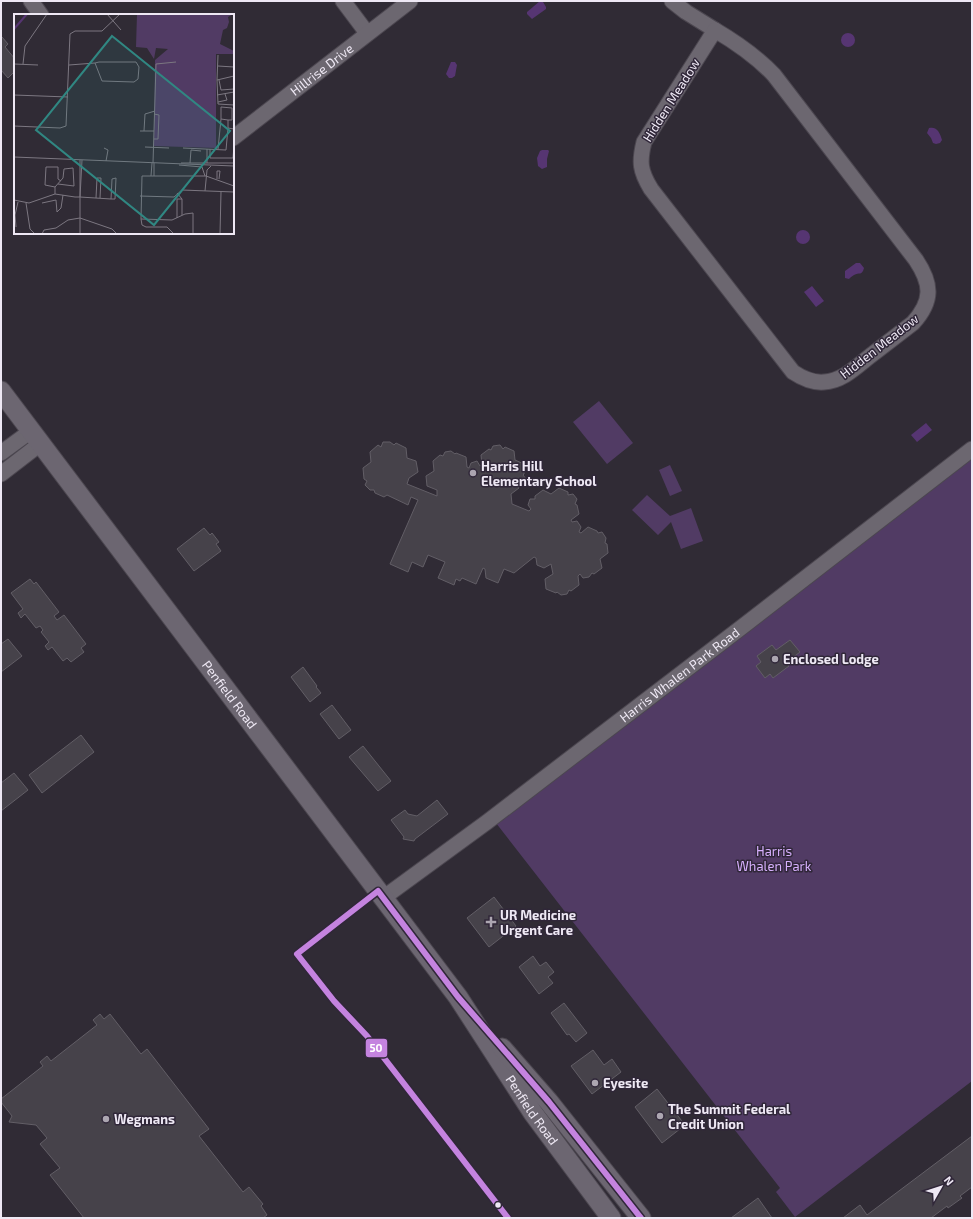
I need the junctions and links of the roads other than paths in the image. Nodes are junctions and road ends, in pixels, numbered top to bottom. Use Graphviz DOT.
graph roads {
  1 [pos="31,1"];
  2 [pos="343,1"];
  3 [pos="410,1"];
  4 [pos="672,1"];
  5 [pos="40,14"];
  6 [pos="715,30"];
  7 [pos="367,33"];
  8 [pos="234,137"];
  9 [pos="1,391"];
  10 [pos="35,437"];
  11 [pos="972,449"];
  12 [pos="1,454"];
  13 [pos="1,474"];
  14 [pos="383,898"];
  15 [pos="458,998"];
  16 [pos="611,1218"];
  17 [pos="642,1218"];
  1 -- 5 [label="street"];
  2 -- 7 [label="street"];
  3 -- 7 [label="street, Hillrise Drive"];
  4 -- 6 [label="street, Hidden Meadow"];
  6 -- 6 [label="street, Hidden Meadow"];
  7 -- 8 [label="street, Hillrise Drive"];
  9 -- 10 [label="main road, Penfield Road"];
  10 -- 12 [label="street"];
  10 -- 13 [label="street"];
  10 -- 14 [label="main road, Penfield Road"];
  11 -- 14 [label="street, Harris Whalen Park Road"];
  14 -- 15 [label="main road, Penfield Road"];
  15 -- 16 [label="main road, Penfield Road"];
  15 -- 17 [label="main road, Penfield Road"];
}
